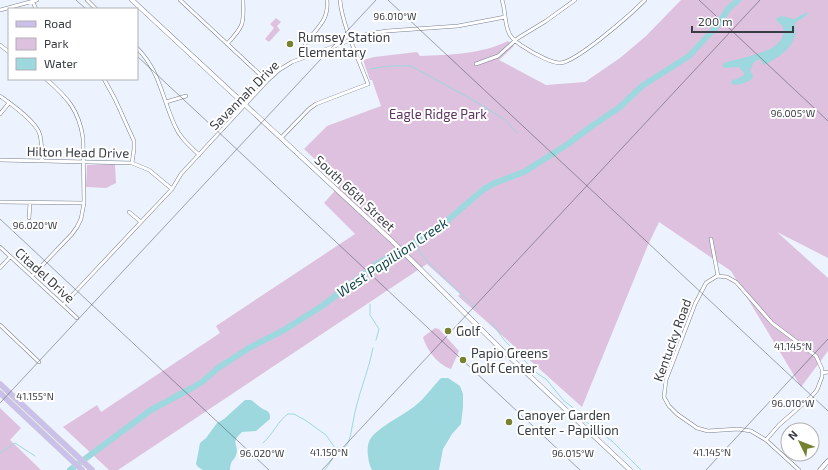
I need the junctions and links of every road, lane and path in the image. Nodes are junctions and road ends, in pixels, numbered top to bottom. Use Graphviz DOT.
graph roads {
  1 [pos="37,0"];
  2 [pos="87,0"];
  3 [pos="132,0"];
  4 [pos="180,0"];
  5 [pos="244,0"];
  6 [pos="327,0"];
  7 [pos="340,0"];
  8 [pos="502,0"];
  9 [pos="575,0"];
  10 [pos="644,0"];
  11 [pos="33,2"];
  12 [pos="8,8"];
  13 [pos="36,8"];
  14 [pos="95,8"];
  15 [pos="505,17"];
  16 [pos="351,40"];
  17 [pos="514,41"];
  18 [pos="227,44"];
  19 [pos="0,45"];
  20 [pos="138,49"];
  21 [pos="8,51"];
  22 [pos="307,55"];
  23 [pos="476,64"];
  24 [pos="47,80"];
  25 [pos="105,80"];
  26 [pos="267,81"];
  27 [pos="0,96"];
  28 [pos="186,96"];
  29 [pos="166,102"];
  30 [pos="10,103"];
  31 [pos="245,105"];
  32 [pos="0,114"];
  33 [pos="281,138"];
  34 [pos="199,155"];
  35 [pos="0,160"];
  36 [pos="42,161"];
  37 [pos="83,162"];
  38 [pos="132,163"];
  39 [pos="172,189"];
  40 [pos="0,202"];
  41 [pos="30,202"];
  42 [pos="84,203"];
  43 [pos="129,212"];
  44 [pos="29,218"];
  45 [pos="141,222"];
  46 [pos="711,239"];
  47 [pos="0,247"];
  48 [pos="10,257"];
  49 [pos="0,268"];
  50 [pos="32,276"];
  51 [pos="718,276"];
  52 [pos="63,305"];
  53 [pos="77,318"];
  54 [pos="0,326"];
  55 [pos="39,362"];
  56 [pos="828,372"];
  57 [pos="822,373"];
  58 [pos="0,384"];
  59 [pos="0,393"];
  60 [pos="766,440"];
  61 [pos="828,461"];
  62 [pos="82,470"];
  63 [pos="92,470"];
  64 [pos="630,470"];
  65 [pos="799,470"];
  66 [pos="820,470"];
  1 -- 11 [label="street"];
  2 -- 14 [label="street"];
  3 -- 31 [label="street, South 66th Street"];
  4 -- 18 [label="street"];
  5 -- 18 [label="street"];
  6 -- 22 [label="street"];
  7 -- 16 [label="street"];
  8 -- 15 [label="street"];
  9 -- 17 [label="street"];
  10 -- 17 [label="street"];
  11 -- 12 [label="street"];
  11 -- 13 [label="street"];
  15 -- 16 [label="street, Savannah Drive"];
  15 -- 17 [label="street"];
  16 -- 22 [label="street, Savannah Drive"];
  16 -- 33 [label="street"];
  17 -- 23 [label="street"];
  18 -- 26 [label="street"];
  19 -- 21 [label="street"];
  20 -- 29 [label="street"];
  22 -- 26 [label="street, Savannah Drive"];
  24 -- 37 [label="street"];
  25 -- 38 [label="street"];
  26 -- 31 [label="street, Savannah Drive"];
  27 -- 30 [label="street"];
  28 -- 29 [label="street"];
  29 -- 34 [label="street"];
  30 -- 32 [label="street"];
  30 -- 36 [label="street"];
  31 -- 33 [label="street, South 66th Street"];
  31 -- 34 [label="street, Savannah Drive"];
  33 -- 64 [label="street, South 66th Street"];
  34 -- 39 [label="street, Savannah Drive"];
  35 -- 36 [label="street, Hilton Head Drive"];
  36 -- 37 [label="street, Hilton Head Drive"];
  37 -- 38 [label="street, Hilton Head Drive"];
  37 -- 42 [label="street"];
  38 -- 39 [label="street, Hilton Head Drive"];
  39 -- 45 [label="street, Savannah Drive"];
  40 -- 41 [label="street"];
  41 -- 42 [label="street"];
  41 -- 44 [label="street"];
  42 -- 50 [label="street"];
  43 -- 45 [label="street"];
  45 -- 52 [label="street, Savannah Drive"];
  46 -- 51 [label="street"];
  47 -- 48 [label="street, Citadel Drive"];
  48 -- 49 [label="street"];
  48 -- 50 [label="street, Citadel Drive"];
  50 -- 52 [label="street, Citadel Drive"];
  51 -- 57 [label="street"];
  51 -- 60 [label="street, Kentucky Road"];
  52 -- 53 [label="street, Citadel Drive"];
  54 -- 55 [label="street"];
  56 -- 57 [label="street"];
  57 -- 60 [label="street"];
  58 -- 63 [label="main road"];
  59 -- 62 [label="main road"];
  60 -- 65 [label="street, Kentucky Road"];
  61 -- 66 [label="street"];
}
